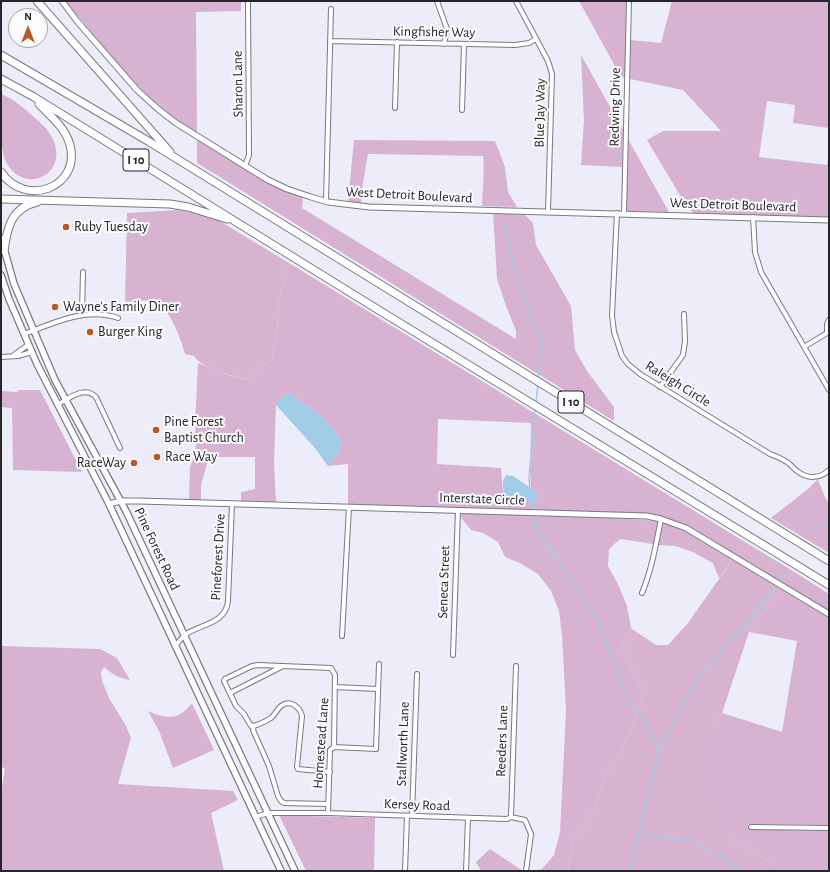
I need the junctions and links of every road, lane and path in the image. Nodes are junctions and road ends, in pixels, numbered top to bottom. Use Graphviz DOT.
graph roads {
  1 [pos="37,1"];
  2 [pos="62,1"];
  3 [pos="248,1"];
  4 [pos="437,1"];
  5 [pos="516,1"];
  6 [pos="629,1"];
  7 [pos="331,9"];
  8 [pos="536,39"];
  9 [pos="330,41"];
  10 [pos="397,42"];
  11 [pos="444,44"];
  12 [pos="464,44"];
  13 [pos="1,55"];
  14 [pos="1,79"];
  15 [pos="34,98"];
  16 [pos="396,108"];
  17 [pos="462,110"];
  18 [pos="182,163"];
  19 [pos="245,166"];
  20 [pos="1,172"];
  21 [pos="1,199"];
  22 [pos="52,201"];
  23 [pos="326,201"];
  24 [pos="548,211"];
  25 [pos="617,214"];
  26 [pos="624,214"];
  27 [pos="753,217"];
  28 [pos="829,220"];
  29 [pos="238,223"];
  30 [pos="1,239"];
  31 [pos="4,251"];
  32 [pos="83,272"];
  33 [pos="1,274"];
  34 [pos="82,314"];
  35 [pos="684,314"];
  36 [pos="118,318"];
  37 [pos="829,320"];
  38 [pos="33,331"];
  39 [pos="828,333"];
  40 [pos="24,334"];
  41 [pos="28,345"];
  42 [pos="804,347"];
  43 [pos="32,352"];
  44 [pos="10,356"];
  45 [pos="1,357"];
  46 [pos="660,387"];
  47 [pos="829,390"];
  48 [pos="66,400"];
  49 [pos="57,405"];
  50 [pos="120,448"];
  51 [pos="829,470"];
  52 [pos="121,501"];
  53 [pos="109,504"];
  54 [pos="232,504"];
  55 [pos="349,507"];
  56 [pos="458,510"];
  57 [pos="661,519"];
  58 [pos="829,561"];
  59 [pos="829,586"];
  60 [pos="642,593"];
  61 [pos="829,614"];
  62 [pos="185,635"];
  63 [pos="342,636"];
  64 [pos="175,646"];
  65 [pos="453,655"];
  66 [pos="379,664"];
  67 [pos="516,666"];
  68 [pos="281,667"];
  69 [pos="417,674"];
  70 [pos="335,687"];
  71 [pos="378,689"];
  72 [pos="230,693"];
  73 [pos="254,726"];
  74 [pos="334,747"];
  75 [pos="330,772"];
  76 [pos="328,804"];
  77 [pos="268,813"];
  78 [pos="328,813"];
  79 [pos="410,816"];
  80 [pos="256,818"];
  81 [pos="468,818"];
  82 [pos="511,818"];
  83 [pos="751,827"];
  84 [pos="829,828"];
  85 [pos="281,871"];
  86 [pos="295,871"];
  87 [pos="405,871"];
  88 [pos="466,871"];
  89 [pos="526,871"];
  1 -- 18 [label="highway"];
  2 -- 19 [label="street, West Detroit Boulevard"];
  3 -- 19 [label="street, Sharon Lane"];
  4 -- 11 [label="street"];
  5 -- 8 [label="street, Blue Jay Way"];
  6 -- 26 [label="street, Redwing Drive"];
  7 -- 9 [label="street"];
  8 -- 12 [label="street, Kingfisher Way"];
  8 -- 24 [label="street, Blue Jay Way"];
  9 -- 10 [label="street, Kingfisher Way"];
  9 -- 23 [label="street"];
  10 -- 11 [label="street, Kingfisher Way"];
  10 -- 16 [label="street"];
  11 -- 12 [label="street, Kingfisher Way"];
  12 -- 17 [label="street"];
  13 -- 18 [label="highway, I 10"];
  14 -- 15 [label="highway, I 10"];
  15 -- 20 [label="highway"];
  15 -- 29 [label="highway, I 10"];
  18 -- 58 [label="highway, I 10"];
  19 -- 23 [label="street, West Detroit Boulevard"];
  21 -- 22 [label="highway"];
  22 -- 29 [label="highway"];
  22 -- 31 [label="highway"];
  23 -- 24 [label="street, West Detroit Boulevard"];
  24 -- 25 [label="street, West Detroit Boulevard"];
  25 -- 26 [label="street, West Detroit Boulevard"];
  25 -- 46 [label="street, Raleigh Circle"];
  26 -- 27 [label="street, West Detroit Boulevard"];
  27 -- 28 [label="street, West Detroit Boulevard"];
  27 -- 42 [label="street"];
  29 -- 59 [label="highway, I 10"];
  30 -- 31 [label="main road, Pine Forest Road"];
  31 -- 38 [label="main road, Pine Forest Road"];
  32 -- 34 [label="street"];
  33 -- 40 [label="main road, Pine Forest Road"];
  34 -- 36 [label="street"];
  34 -- 38 [label="street"];
  35 -- 46 [label="street"];
  37 -- 39 [label="street"];
  38 -- 40 [label="street"];
  38 -- 48 [label="main road, Pine Forest Road"];
  39 -- 42 [label="street"];
  40 -- 41 [label="main road, Pine Forest Road"];
  41 -- 43 [label="main road, Pine Forest Road"];
  41 -- 44 [label="street"];
  42 -- 47 [label="street"];
  43 -- 44 [label="street"];
  43 -- 49 [label="main road, Pine Forest Road"];
  44 -- 45 [label="street"];
  46 -- 51 [label="street, Raleigh Circle"];
  48 -- 49 [label="street"];
  48 -- 50 [label="street"];
  48 -- 52 [label="main road, Pine Forest Road"];
  49 -- 53 [label="main road, Pine Forest Road"];
  52 -- 53 [label="street, Interstate Circle"];
  52 -- 54 [label="street, Interstate Circle"];
  52 -- 62 [label="main road, Pine Forest Road"];
  53 -- 64 [label="main road, Pine Forest Road"];
  54 -- 55 [label="street, Interstate Circle"];
  54 -- 62 [label="street, Pineforest Drive"];
  55 -- 56 [label="street, Interstate Circle"];
  55 -- 63 [label="street"];
  56 -- 57 [label="street, Interstate Circle"];
  56 -- 65 [label="street, Seneca Street"];
  57 -- 60 [label="street"];
  57 -- 61 [label="street, Interstate Circle"];
  62 -- 64 [label="street"];
  62 -- 77 [label="main road, Pine Forest Road"];
  64 -- 80 [label="main road, Pine Forest Road"];
  66 -- 71 [label="street"];
  67 -- 82 [label="street, Reeders Lane"];
  68 -- 70 [label="street, Homestead Lane"];
  68 -- 72 [label="street"];
  68 -- 72 [label="street"];
  69 -- 79 [label="street, Stallworth Lane"];
  70 -- 71 [label="street"];
  70 -- 74 [label="street, Homestead Lane"];
  71 -- 74 [label="street"];
  72 -- 73 [label="street"];
  73 -- 75 [label="street"];
  73 -- 76 [label="street"];
  74 -- 75 [label="street, Homestead Lane"];
  75 -- 76 [label="street, Homestead Lane"];
  76 -- 78 [label="street, Homestead Lane"];
  77 -- 78 [label="street, Kersey Road"];
  77 -- 80 [label="street, Kersey Road"];
  77 -- 86 [label="main road, Pine Forest Road"];
  78 -- 79 [label="street, Kersey Road"];
  79 -- 81 [label="street, Kersey Road"];
  79 -- 87 [label="street, Stallworth Lane"];
  80 -- 85 [label="main road, Pine Forest Road"];
  81 -- 82 [label="street, Kersey Road"];
  81 -- 88 [label="street"];
  82 -- 89 [label="street, Kersey Road"];
  83 -- 84 [label="street"];
}
